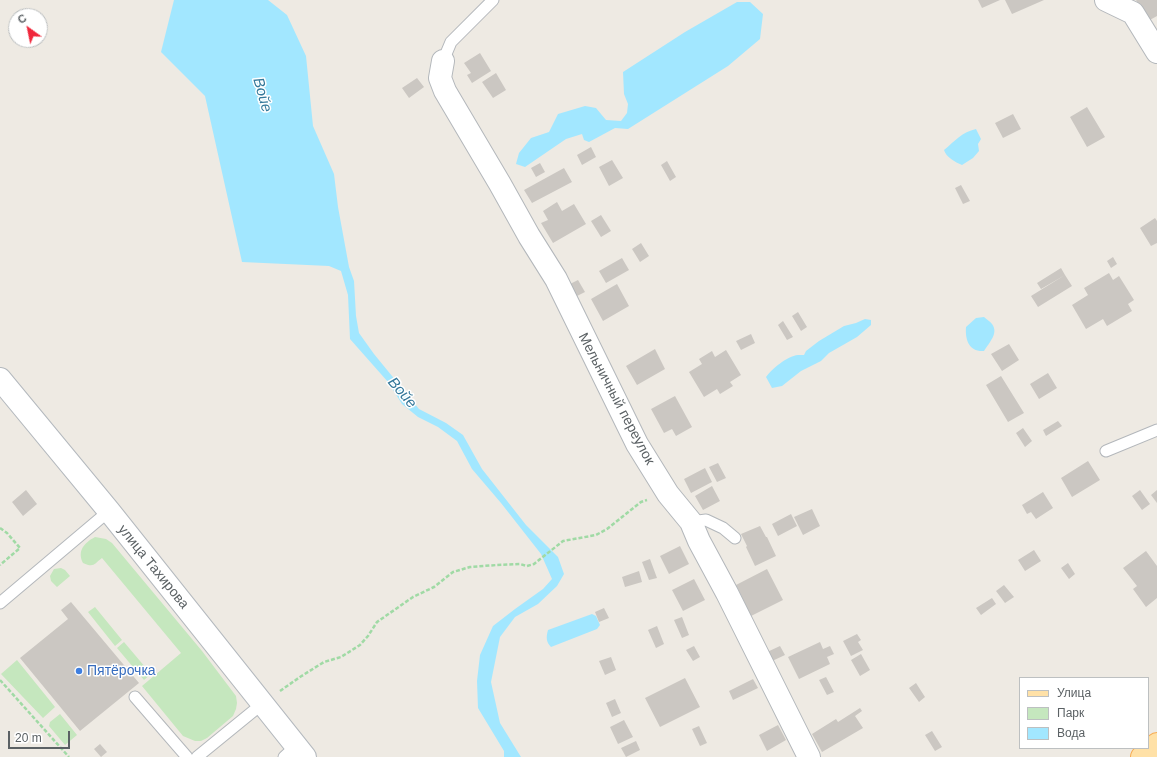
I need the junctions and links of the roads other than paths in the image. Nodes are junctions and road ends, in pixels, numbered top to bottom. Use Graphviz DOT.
graph roads {
  1 [pos="493,0"];
  2 [pos="1106,0"];
  3 [pos="1157,52"];
  4 [pos="443,60"];
  5 [pos="0,379"];
  6 [pos="1157,430"];
  7 [pos="1106,451"];
  8 [pos="109,511"];
  9 [pos="691,522"];
  10 [pos="735,538"];
  11 [pos="0,603"];
  12 [pos="136,697"];
  13 [pos="262,704"];
  14 [pos="1157,744"];
  15 [pos="295,753"];
  16 [pos="187,757"];
  17 [pos="197,757"];
  18 [pos="809,757"];
  19 [pos="1142,757"];
  1 -- 4 [label="lane"];
  2 -- 3 [label="street"];
  4 -- 9 [label="street, Мельничный переулок"];
  5 -- 8 [label="street, улица Тахирова"];
  6 -- 7 [label="lane"];
  8 -- 11 [label="lane"];
  8 -- 13 [label="street, улица Тахирова"];
  9 -- 10 [label="lane"];
  9 -- 18 [label="street, Мельничный переулок"];
  12 -- 16 [label="lane"];
  13 -- 15 [label="street, улица Тахирова"];
  13 -- 17 [label="lane"];
  14 -- 19 [label="main road"];
}
